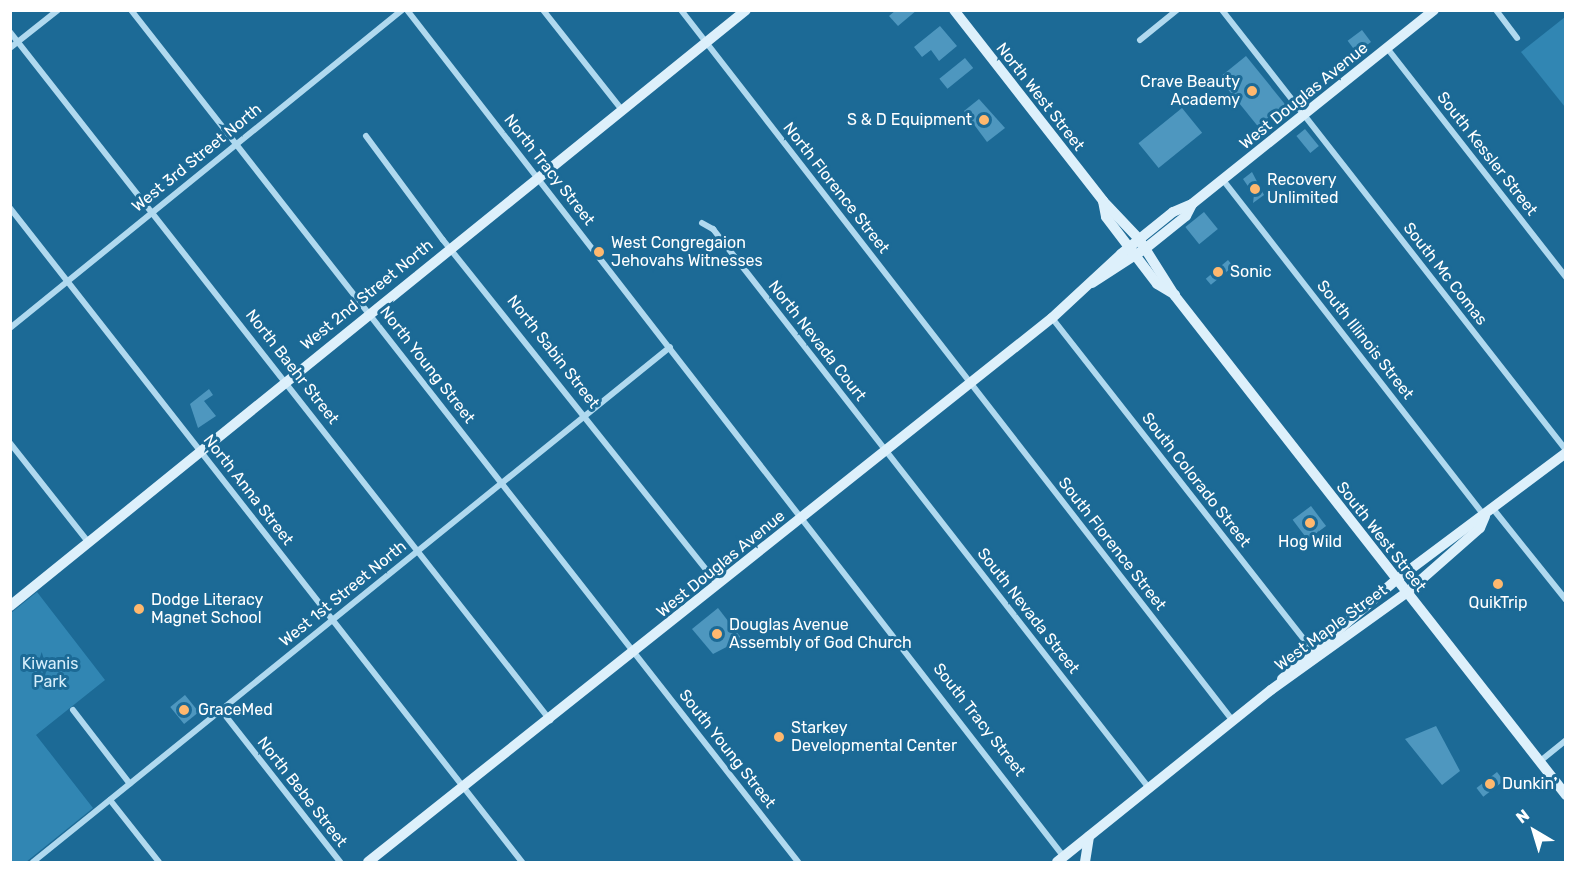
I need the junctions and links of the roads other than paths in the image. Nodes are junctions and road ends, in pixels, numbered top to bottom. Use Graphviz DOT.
graph roads {
  1 [pos="58,10"];
  2 [pos="131,10"];
  3 [pos="402,10"];
  4 [pos="407,10"];
  5 [pos="543,10"];
  6 [pos="681,10"];
  7 [pos="746,10"];
  8 [pos="954,10"];
  9 [pos="1177,10"];
  10 [pos="1222,10"];
  11 [pos="1496,10"];
  12 [pos="1429,12"];
  13 [pos="10,32"];
  14 [pos="1517,38"];
  15 [pos="1140,40"];
  16 [pos="18,42"];
  17 [pos="706,43"];
  18 [pos="10,48"];
  19 [pos="1387,48"];
  20 [pos="622,110"];
  21 [pos="1304,115"];
  22 [pos="366,135"];
  23 [pos="236,144"];
  24 [pos="538,177"];
  25 [pos="1222,180"];
  26 [pos="1103,201"];
  27 [pos="10,208"];
  28 [pos="152,211"];
  29 [pos="702,223"];
  30 [pos="1142,244"];
  31 [pos="451,247"];
  32 [pos="1132,251"];
  33 [pos="1566,277"];
  34 [pos="67,281"];
  35 [pos="1176,296"];
  36 [pos="369,312"];
  37 [pos="1052,318"];
  38 [pos="10,328"];
  39 [pos="670,347"];
  40 [pos="286,380"];
  41 [pos="971,383"];
  42 [pos="586,415"];
  43 [pos="10,443"];
  44 [pos="200,450"];
  45 [pos="886,451"];
  46 [pos="1566,452"];
  47 [pos="502,483"];
  48 [pos="1490,513"];
  49 [pos="802,517"];
  50 [pos="88,543"];
  51 [pos="418,551"];
  52 [pos="1396,580"];
  53 [pos="718,585"];
  54 [pos="1406,593"];
  55 [pos="1566,600"];
  56 [pos="10,606"];
  57 [pos="1353,615"];
  58 [pos="333,620"];
  59 [pos="1362,626"];
  60 [pos="1311,649"];
  61 [pos="635,652"];
  62 [pos="1319,659"];
  63 [pos="1271,690"];
  64 [pos="73,710"];
  65 [pos="221,710"];
  66 [pos="550,720"];
  67 [pos="1233,721"];
  68 [pos="1566,740"];
  69 [pos="1539,762"];
  70 [pos="130,784"];
  71 [pos="1149,788"];
  72 [pos="464,789"];
  73 [pos="1566,795"];
  74 [pos="110,800"];
  75 [pos="1089,837"];
  76 [pos="1065,861"];
  77 [pos="33,862"];
  78 [pos="159,862"];
  79 [pos="340,862"];
  80 [pos="368,862"];
  81 [pos="522,862"];
  82 [pos="798,862"];
  83 [pos="1085,862"];
  1 -- 16 [label="street"];
  2 -- 23 [label="street, North Young Street"];
  3 -- 23 [label="street, West 3rd Street North"];
  4 -- 24 [label="street, North Tracy Street"];
  5 -- 20 [label="street"];
  6 -- 17 [label="street, North Florence Street"];
  7 -- 17 [label="street, West 2nd Street North"];
  8 -- 26 [label="street, North West Street"];
  9 -- 15 [label="street"];
  10 -- 21 [label="street, South Mc Comas"];
  11 -- 14 [label="street"];
  12 -- 19 [label="street, West Douglas Avenue"];
  13 -- 16 [label="street, North Baehr Street"];
  16 -- 18 [label="street"];
  16 -- 28 [label="street, North Baehr Street"];
  17 -- 20 [label="street, West 2nd Street North"];
  17 -- 41 [label="street, North Florence Street"];
  19 -- 21 [label="street, West Douglas Avenue"];
  19 -- 33 [label="street, South Kessler Street"];
  20 -- 24 [label="street, West 2nd Street North"];
  21 -- 25 [label="street, West Douglas Avenue"];
  21 -- 46 [label="street, South Mc Comas"];
  22 -- 31 [label="street, North Sabin Street"];
  23 -- 28 [label="street, West 3rd Street North"];
  23 -- 36 [label="street, North Young Street"];
  24 -- 31 [label="street, West 2nd Street North"];
  24 -- 39 [label="street, North Tracy Street"];
  25 -- 30 [label="street, West Douglas Avenue"];
  25 -- 48 [label="street, South Illinois Street"];
  26 -- 30 [label="street, North West Street"];
  26 -- 32 [label="street, North West Street"];
  27 -- 34 [label="street, North Anna Street"];
  28 -- 34 [label="street, West 3rd Street North"];
  28 -- 40 [label="street, North Baehr Street"];
  29 -- 45 [label="street, North Nevada Court"];
  30 -- 32 [label="street, West Douglas Avenue"];
  30 -- 35 [label="street, South West Street"];
  31 -- 36 [label="street, West 2nd Street North"];
  31 -- 42 [label="street, North Sabin Street"];
  32 -- 35 [label="street, South West Street"];
  32 -- 37 [label="street, West Douglas Avenue"];
  34 -- 38 [label="street, West 3rd Street North"];
  34 -- 44 [label="street, North Anna Street"];
  35 -- 52 [label="street, South West Street"];
  36 -- 40 [label="street, West 2nd Street North"];
  36 -- 47 [label="street, North Young Street"];
  37 -- 41 [label="street, West Douglas Avenue"];
  37 -- 60 [label="street, South Colorado Street"];
  39 -- 42 [label="street, West 1st Street North"];
  39 -- 49 [label="street, North Tracy Street"];
  40 -- 44 [label="street, West 2nd Street North"];
  40 -- 51 [label="street, North Baehr Street"];
  41 -- 45 [label="street, West Douglas Avenue"];
  41 -- 67 [label="street, South Florence Street"];
  42 -- 47 [label="street, West 1st Street North"];
  42 -- 53 [label="street, North Sabin Street"];
  43 -- 50 [label="street"];
  44 -- 50 [label="street, West 2nd Street North"];
  44 -- 58 [label="street, North Anna Street"];
  45 -- 49 [label="street, West Douglas Avenue"];
  45 -- 71 [label="street, South Nevada Street"];
  46 -- 48 [label="street, West Maple Street"];
  47 -- 51 [label="street, West 1st Street North"];
  47 -- 61 [label="street, North Young Street"];
  48 -- 52 [label="street, West Maple Street"];
  48 -- 54 [label="street, West Maple Street"];
  48 -- 55 [label="street, South Illinois Street"];
  49 -- 53 [label="street, West Douglas Avenue"];
  49 -- 76 [label="street, South Tracy Street"];
  50 -- 56 [label="street, West 2nd Street North"];
  51 -- 58 [label="street, West 1st Street North"];
  51 -- 66 [label="street, North Baehr Street"];
  52 -- 54 [label="street, South West Street"];
  52 -- 57 [label="street, West Maple Street"];
  53 -- 61 [label="street, West Douglas Avenue"];
  54 -- 59 [label="street, West Maple Street"];
  54 -- 69 [label="street, South West Street"];
  57 -- 59 [label="street"];
  57 -- 60 [label="street, West Maple Street"];
  58 -- 65 [label="street, West 1st Street North"];
  58 -- 72 [label="street, North Anna Street"];
  59 -- 62 [label="street, West Maple Street"];
  60 -- 62 [label="street, South Colorado Street"];
  60 -- 63 [label="street, West Maple Street"];
  61 -- 66 [label="street, West Douglas Avenue"];
  61 -- 82 [label="street, South Young Street"];
  62 -- 63 [label="street, West Maple Street"];
  63 -- 67 [label="street, West Maple Street"];
  64 -- 70 [label="street"];
  65 -- 70 [label="street, West 1st Street North"];
  65 -- 79 [label="street, North Bebe Street"];
  66 -- 72 [label="street, West Douglas Avenue"];
  67 -- 71 [label="street, West Maple Street"];
  68 -- 69 [label="street"];
  69 -- 73 [label="street, South West Street"];
  70 -- 74 [label="street, West 1st Street North"];
  71 -- 75 [label="street, West Maple Street"];
  72 -- 80 [label="street, West Douglas Avenue"];
  72 -- 81 [label="street, North Anna Street"];
  74 -- 77 [label="street, West 1st Street North"];
  74 -- 78 [label="street"];
  75 -- 76 [label="street, West Maple Street"];
  75 -- 83 [label="street"];
}
